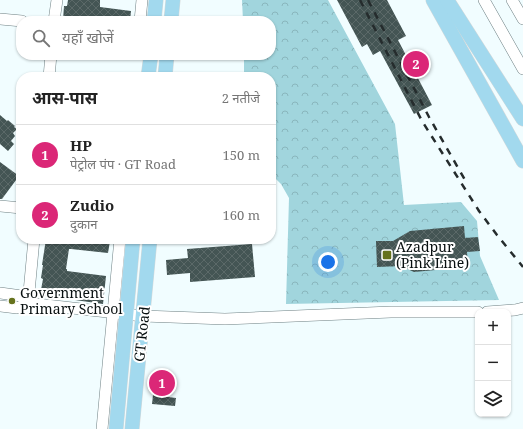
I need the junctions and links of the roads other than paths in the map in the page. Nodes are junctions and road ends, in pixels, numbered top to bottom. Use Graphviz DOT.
graph roads {
  1 [pos="57,0"];
  2 [pos="142,0"];
  3 [pos="156,0"];
  4 [pos="173,0"];
  5 [pos="433,0"];
  6 [pos="447,0"];
  7 [pos="484,0"];
  8 [pos="512,0"];
  9 [pos="55,16"];
  10 [pos="140,16"];
  11 [pos="154,16"];
  12 [pos="171,16"];
  13 [pos="0,19"];
  14 [pos="523,19"];
  15 [pos="16,20"];
  16 [pos="51,60"];
  17 [pos="150,60"];
  18 [pos="167,60"];
  19 [pos="523,69"];
  20 [pos="49,72"];
  21 [pos="149,72"];
  22 [pos="165,72"];
  23 [pos="523,119"];
  24 [pos="523,161"];
  25 [pos="0,206"];
  26 [pos="16,208"];
  27 [pos="34,244"];
  28 [pos="120,244"];
  29 [pos="132,244"];
  30 [pos="150,244"];
  31 [pos="0,293"];
  32 [pos="28,300"];
  33 [pos="0,306"];
  34 [pos="523,308"];
  35 [pos="511,310"];
  36 [pos="475,312"];
  37 [pos="120,313"];
  38 [pos="143,316"];
  39 [pos="102,429"];
  40 [pos="116,429"];
  41 [pos="132,429"];
  1 -- 9 [label="street"];
  2 -- 10 [label="street"];
  3 -- 11 [label="main road"];
  4 -- 12 [label="main road"];
  5 -- 24 [label="main road"];
  6 -- 23 [label="main road"];
  7 -- 19 [label="street"];
  8 -- 14 [label="street"];
  13 -- 15 [label="street"];
  16 -- 20 [label="street"];
  17 -- 21 [label="main road"];
  18 -- 22 [label="main road"];
  25 -- 26 [label="street"];
  27 -- 32 [label="street"];
  28 -- 37 [label="street"];
  29 -- 37 [label="main road, GT Road"];
  30 -- 38 [label="main road, GT Road"];
  31 -- 32 [label="street"];
  32 -- 33 [label="street"];
  32 -- 37 [label="street"];
  34 -- 35 [label="street"];
  36 -- 38 [label="street"];
  37 -- 38 [label="street"];
  37 -- 39 [label="street"];
  37 -- 40 [label="main road, GT Road"];
  38 -- 41 [label="main road, GT Road"];
}
